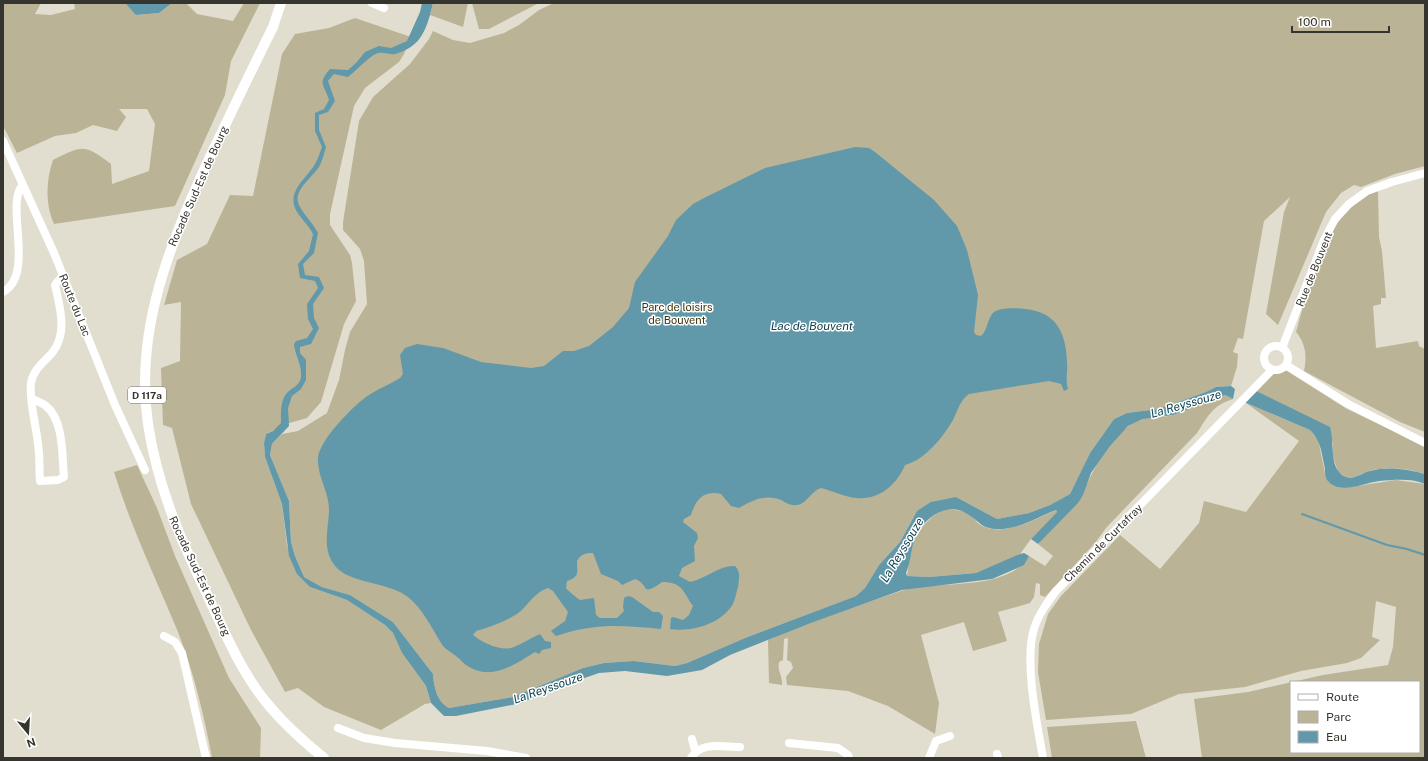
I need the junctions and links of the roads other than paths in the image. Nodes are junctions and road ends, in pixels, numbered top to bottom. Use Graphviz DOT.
graph roads {
  1 [pos="281,3"];
  2 [pos="289,3"];
  3 [pos="372,3"];
  4 [pos="384,8"];
  5 [pos="272,27"];
  6 [pos="3,141"];
  7 [pos="1425,173"];
  8 [pos="23,185"];
  9 [pos="63,275"];
  10 [pos="3,292"];
  11 [pos="1282,348"];
  12 [pos="1286,365"];
  13 [pos="1272,370"];
  14 [pos="32,399"];
  15 [pos="1425,443"];
  16 [pos="145,470"];
  17 [pos="164,636"];
  18 [pos="338,728"];
  19 [pos="950,736"];
  20 [pos="692,739"];
  21 [pos="789,743"];
  22 [pos="740,747"];
  23 [pos="696,750"];
  24 [pos="320,755"];
  25 [pos="206,758"];
  26 [pos="526,758"];
  27 [pos="691,758"];
  28 [pos="848,758"];
  29 [pos="929,758"];
  30 [pos="1043,758"];
  1 -- 5 [label="main road, Rocade Sud-Est de Bourg / D 117a"];
  2 -- 5 [label="main road, Rocade Sud-Est de Bourg / D 117a"];
  3 -- 4 [label="street"];
  5 -- 24 [label="main road, Rocade Sud-Est de Bourg / D 117a"];
  6 -- 8 [label="street, Route du Lac"];
  7 -- 11 [label="street, Rue de Bouvent"];
  8 -- 9 [label="street, Route du Lac"];
  8 -- 10 [label="street"];
  9 -- 14 [label="street"];
  9 -- 16 [label="street, Route du Lac"];
  11 -- 12 [label="street"];
  11 -- 13 [label="street"];
  12 -- 13 [label="street"];
  12 -- 15 [label="street"];
  13 -- 30 [label="street, Chemin de Curtafray"];
  14 -- 14 [label="street"];
  17 -- 25 [label="street"];
  18 -- 26 [label="street"];
  19 -- 29 [label="street"];
  20 -- 23 [label="street"];
  21 -- 28 [label="street"];
  22 -- 23 [label="street"];
  23 -- 27 [label="street"];
}
